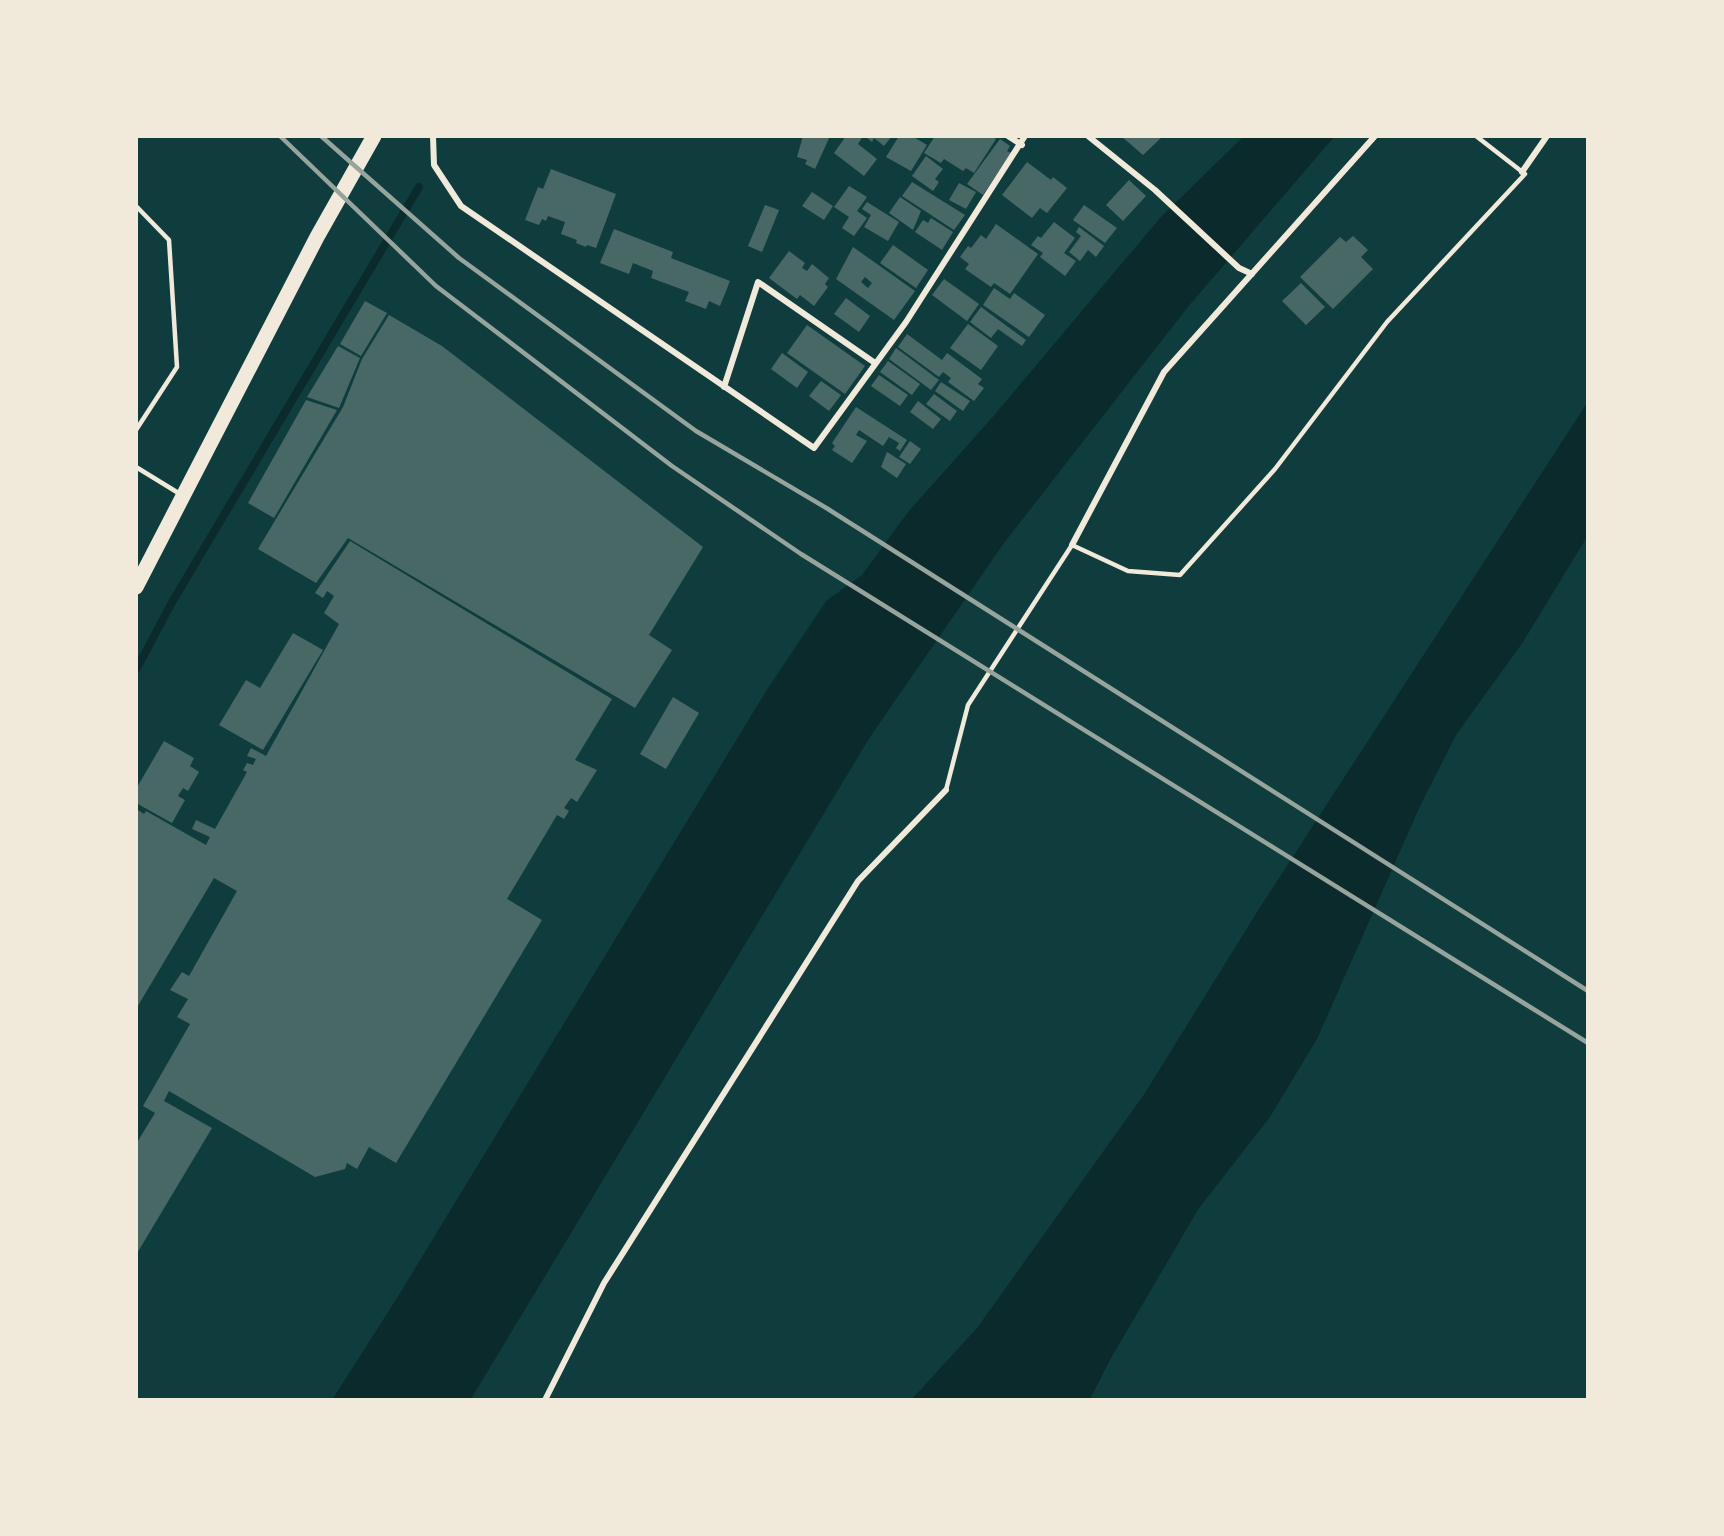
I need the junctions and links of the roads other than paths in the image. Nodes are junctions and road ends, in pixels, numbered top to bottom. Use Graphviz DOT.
graph roads {
  1 [pos="374,136"];
  2 [pos="433,136"];
  3 [pos="1008,136"];
  4 [pos="1025,136"];
  5 [pos="1088,136"];
  6 [pos="1375,136"];
  7 [pos="1476,136"];
  8 [pos="1546,136"];
  9 [pos="1022,145"];
  10 [pos="1522,172"];
  11 [pos="136,206"];
  12 [pos="1252,274"];
  13 [pos="875,363"];
  14 [pos="724,387"];
  15 [pos="136,430"];
  16 [pos="136,467"];
  17 [pos="184,496"];
  18 [pos="1072,545"];
  19 [pos="136,587"];
  20 [pos="946,790"];
  21 [pos="545,1400"];
  1 -- 17 [label="main road"];
  2 -- 14 [label="street"];
  3 -- 9 [label="street"];
  4 -- 9 [label="street"];
  5 -- 12 [label="street"];
  6 -- 12 [label="street"];
  7 -- 10 [label="lane"];
  8 -- 10 [label="street"];
  9 -- 13 [label="street"];
  10 -- 18 [label="lane"];
  11 -- 15 [label="lane"];
  12 -- 18 [label="street"];
  13 -- 14 [label="street"];
  13 -- 14 [label="street"];
  16 -- 17 [label="lane"];
  17 -- 19 [label="main road"];
  18 -- 20 [label="lane"];
  20 -- 21 [label="street"];
}
